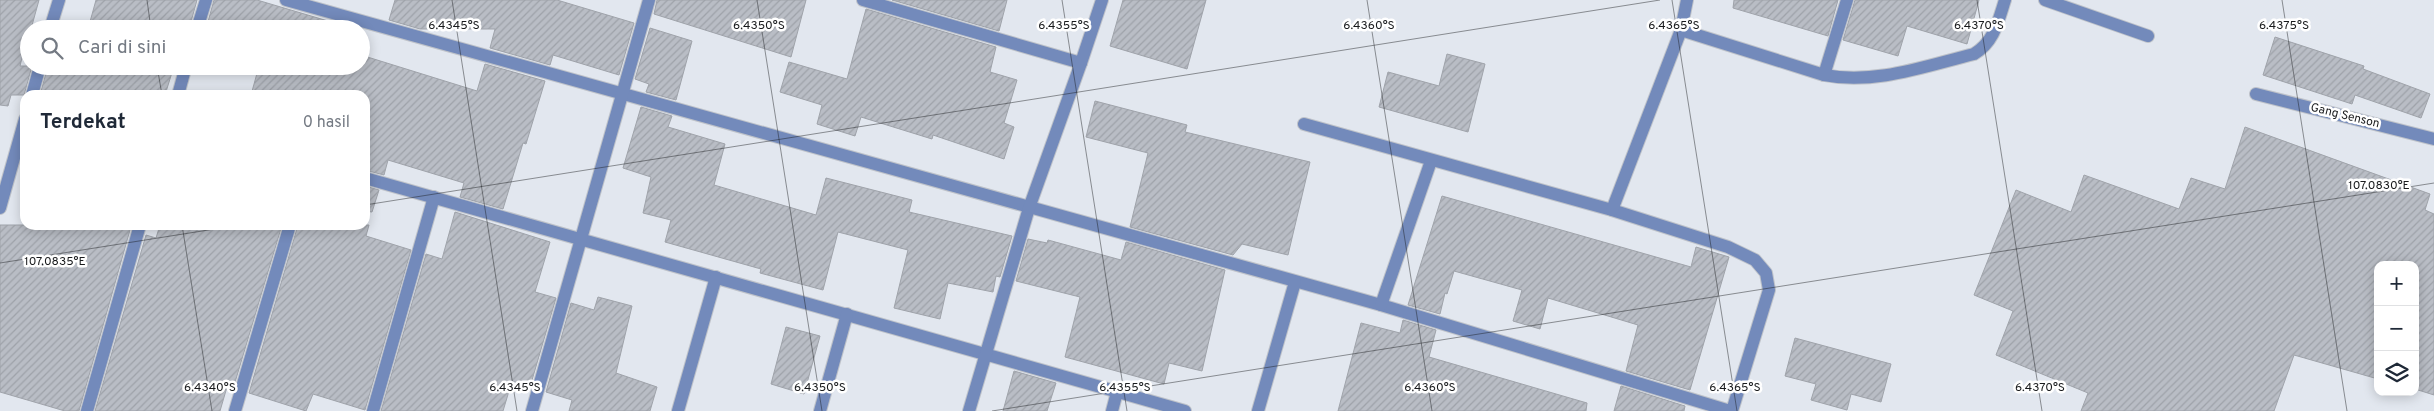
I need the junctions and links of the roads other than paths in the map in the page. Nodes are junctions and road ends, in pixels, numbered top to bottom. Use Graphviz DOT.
graph roads {
  1 [pos="58,0"];
  2 [pos="206,0"];
  3 [pos="286,0"];
  4 [pos="649,0"];
  5 [pos="863,0"];
  6 [pos="1102,0"];
  7 [pos="1687,0"];
  8 [pos="1846,0"];
  9 [pos="2005,0"];
  10 [pos="2045,0"];
  11 [pos="52,20"];
  12 [pos="200,20"];
  13 [pos="357,20"];
  14 [pos="370,24"];
  15 [pos="1681,30"];
  16 [pos="2148,36"];
  17 [pos="1081,63"];
  18 [pos="38,75"];
  19 [pos="184,75"];
  20 [pos="1824,75"];
  21 [pos="33,90"];
  22 [pos="179,90"];
  23 [pos="622,94"];
  24 [pos="2256,94"];
  25 [pos="1304,124"];
  26 [pos="20,138"];
  27 [pos="2434,139"];
  28 [pos="1431,161"];
  29 [pos="370,179"];
  30 [pos="434,197"];
  31 [pos="0,208"];
  32 [pos="1029,208"];
  33 [pos="1612,210"];
  34 [pos="139,230"];
  35 [pos="288,230"];
  36 [pos="581,239"];
  37 [pos="716,277"];
  38 [pos="1296,282"];
  39 [pos="1382,305"];
  40 [pos="847,314"];
  41 [pos="986,354"];
  42 [pos="1117,392"];
  43 [pos="87,411"];
  44 [pos="234,411"];
  45 [pos="373,411"];
  46 [pos="532,411"];
  47 [pos="678,411"];
  48 [pos="820,411"];
  49 [pos="969,411"];
  50 [pos="1112,411"];
  51 [pos="1185,411"];
  52 [pos="1258,411"];
  53 [pos="1731,411"];
  1 -- 11 [label="street"];
  2 -- 12 [label="street"];
  3 -- 13 [label="street"];
  4 -- 23 [label="street"];
  5 -- 17 [label="street"];
  6 -- 17 [label="street"];
  7 -- 15 [label="street"];
  8 -- 20 [label="street"];
  9 -- 20 [label="street"];
  10 -- 16 [label="street"];
  14 -- 23 [label="street"];
  15 -- 20 [label="street"];
  15 -- 33 [label="street"];
  17 -- 32 [label="street"];
  18 -- 21 [label="street"];
  19 -- 22 [label="street"];
  23 -- 32 [label="street"];
  23 -- 36 [label="street"];
  24 -- 27 [label="street, Gang Senson"];
  25 -- 28 [label="street"];
  26 -- 31 [label="street"];
  28 -- 33 [label="street"];
  28 -- 39 [label="street"];
  29 -- 30 [label="street"];
  30 -- 36 [label="street"];
  30 -- 45 [label="street"];
  32 -- 38 [label="street"];
  32 -- 41 [label="street"];
  33 -- 53 [label="street"];
  34 -- 43 [label="street"];
  35 -- 44 [label="street"];
  36 -- 37 [label="street"];
  36 -- 46 [label="street"];
  37 -- 40 [label="street"];
  37 -- 47 [label="street"];
  38 -- 39 [label="street"];
  38 -- 52 [label="street"];
  39 -- 53 [label="street"];
  40 -- 41 [label="street"];
  40 -- 48 [label="street"];
  41 -- 42 [label="street"];
  41 -- 49 [label="street"];
  42 -- 50 [label="street"];
  42 -- 51 [label="street"];
}
